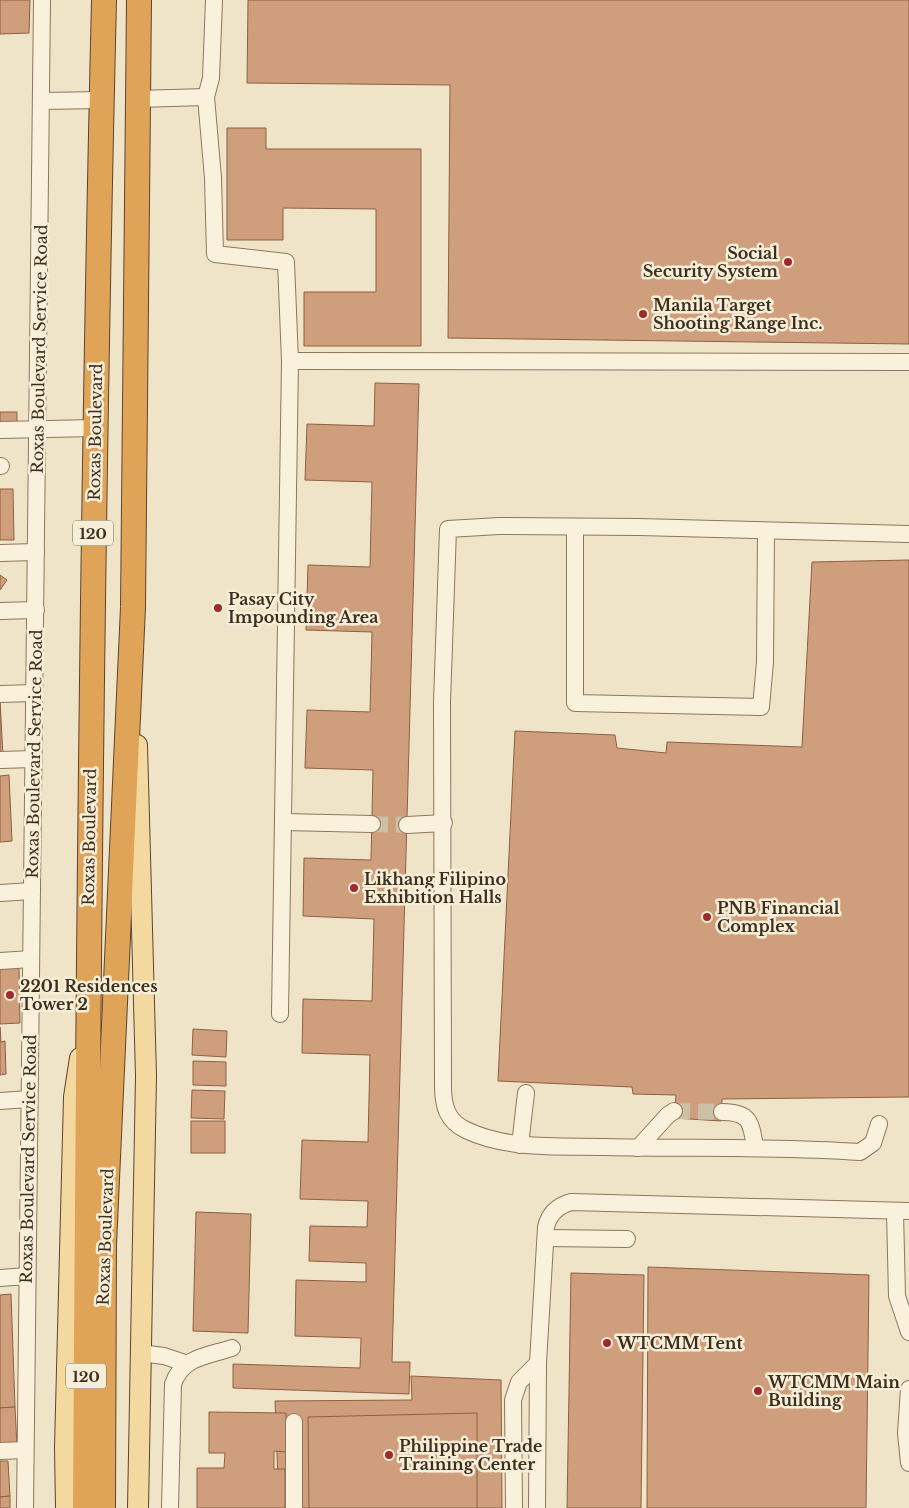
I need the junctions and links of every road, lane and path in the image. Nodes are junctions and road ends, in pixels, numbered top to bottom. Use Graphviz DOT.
graph roads {
  1 [pos="42,0"];
  2 [pos="104,0"];
  3 [pos="139,0"];
  4 [pos="214,0"];
  5 [pos="206,97"];
  6 [pos="137,99"];
  7 [pos="42,100"];
  8 [pos="102,100"];
  9 [pos="290,361"];
  10 [pos="909,362"];
  11 [pos="38,428"];
  12 [pos="95,428"];
  13 [pos="0,430"];
  14 [pos="575,527"];
  15 [pos="766,531"];
  16 [pos="909,534"];
  17 [pos="36,552"];
  18 [pos="0,553"];
  19 [pos="132,608"];
  20 [pos="36,610"];
  21 [pos="0,611"];
  22 [pos="34,692"];
  23 [pos="0,694"];
  24 [pos="34,759"];
  25 [pos="0,760"];
  26 [pos="284,822"];
  27 [pos="444,823"];
  28 [pos="372,824"];
  29 [pos="407,825"];
  30 [pos="32,891"];
  31 [pos="0,893"];
  32 [pos="31,959"];
  33 [pos="0,961"];
  34 [pos="280,1014"];
  35 [pos="87,1015"];
  36 [pos="526,1093"];
  37 [pos="29,1099"];
  38 [pos="0,1101"];
  39 [pos="674,1111"];
  40 [pos="722,1112"];
  41 [pos="879,1124"];
  42 [pos="520,1145"];
  43 [pos="755,1147"];
  44 [pos="638,1148"];
  45 [pos="902,1211"];
  46 [pos="546,1238"];
  47 [pos="627,1239"];
  48 [pos="95,1245"];
  49 [pos="27,1276"];
  50 [pos="0,1278"];
  51 [pos="908,1324"];
  52 [pos="232,1348"];
  53 [pos="140,1353"];
  54 [pos="186,1363"];
  55 [pos="538,1363"];
  56 [pos="909,1389"];
  57 [pos="294,1422"];
  58 [pos="25,1450"];
  59 [pos="0,1451"];
  60 [pos="909,1463"];
  61 [pos="25,1508"];
  62 [pos="66,1508"];
  63 [pos="85,1508"];
  64 [pos="103,1508"];
  65 [pos="138,1508"];
  66 [pos="170,1508"];
  67 [pos="294,1508"];
  68 [pos="514,1508"];
  69 [pos="537,1508"];
  1 -- 7 [label="street, Roxas Boulevard Service Road"];
  2 -- 8 [label="highway, Roxas Boulevard / 120"];
  3 -- 6 [label="highway, Roxas Boulevard / 120"];
  4 -- 5 [label="street"];
  5 -- 6 [label="street"];
  5 -- 9 [label="street"];
  6 -- 19 [label="highway, Roxas Boulevard / 120"];
  7 -- 8 [label="street"];
  7 -- 11 [label="street, Roxas Boulevard Service Road"];
  8 -- 12 [label="highway, Roxas Boulevard / 120"];
  9 -- 10 [label="street"];
  9 -- 26 [label="street"];
  11 -- 12 [label="street"];
  11 -- 13 [label="street"];
  11 -- 17 [label="street, Roxas Boulevard Service Road"];
  12 -- 35 [label="highway, Roxas Boulevard / 120"];
  14 -- 15 [label="street"];
  14 -- 15 [label="street"];
  14 -- 27 [label="street"];
  15 -- 16 [label="street"];
  17 -- 18 [label="street"];
  17 -- 20 [label="street, Roxas Boulevard Service Road"];
  19 -- 48 [label="highway, Roxas Boulevard / 120"];
  19 -- 53 [label="main road, Roxas Boulevard"];
  20 -- 21 [label="street"];
  20 -- 22 [label="street, Roxas Boulevard Service Road"];
  22 -- 23 [label="street"];
  22 -- 24 [label="street, Roxas Boulevard Service Road"];
  24 -- 25 [label="street"];
  24 -- 30 [label="street, Roxas Boulevard Service Road"];
  26 -- 28 [label="street"];
  26 -- 34 [label="street"];
  27 -- 29 [label="street"];
  27 -- 42 [label="street"];
  30 -- 31 [label="street"];
  30 -- 32 [label="street, Roxas Boulevard Service Road"];
  32 -- 33 [label="street"];
  32 -- 37 [label="street, Roxas Boulevard Service Road"];
  35 -- 48 [label="highway, Roxas Boulevard / 120"];
  35 -- 62 [label="main road, Roxas Boulevard"];
  36 -- 42 [label="street"];
  37 -- 38 [label="street"];
  37 -- 49 [label="street, Roxas Boulevard Service Road"];
  39 -- 44 [label="street"];
  40 -- 43 [label="street"];
  41 -- 43 [label="street"];
  42 -- 44 [label="street"];
  43 -- 44 [label="street"];
  45 -- 46 [label="street"];
  45 -- 51 [label="street"];
  46 -- 47 [label="street"];
  46 -- 55 [label="street"];
  48 -- 63 [label="highway, Roxas Boulevard / 120"];
  48 -- 64 [label="highway, Roxas Boulevard / 120"];
  49 -- 50 [label="street"];
  49 -- 58 [label="street, Roxas Boulevard Service Road"];
  52 -- 54 [label="street"];
  53 -- 54 [label="street"];
  53 -- 65 [label="main road, Roxas Boulevard"];
  54 -- 66 [label="street"];
  55 -- 68 [label="street"];
  55 -- 69 [label="street"];
  56 -- 60 [label="street"];
  57 -- 67 [label="street"];
  58 -- 59 [label="street"];
  58 -- 61 [label="street, Roxas Boulevard Service Road"];
}
